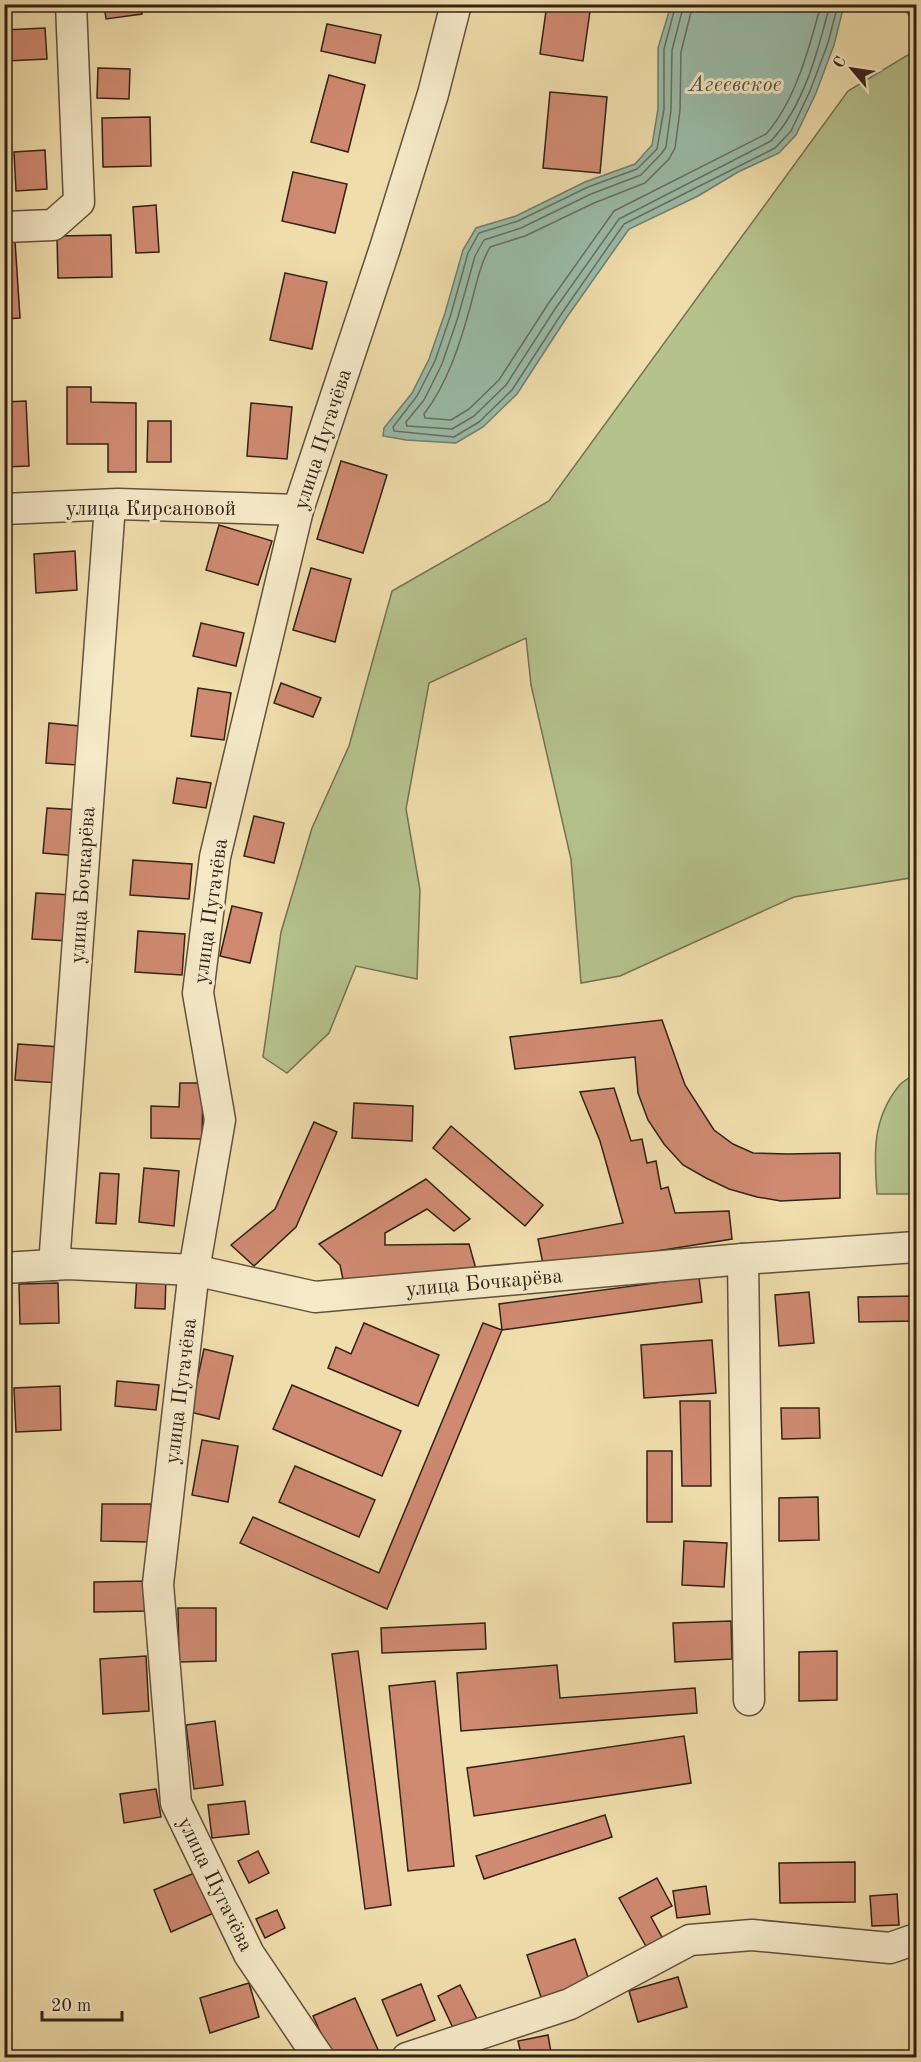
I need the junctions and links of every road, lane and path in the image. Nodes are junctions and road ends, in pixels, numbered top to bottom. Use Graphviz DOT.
graph roads {
  1 [pos="71,4"];
  2 [pos="456,4"];
  3 [pos="4,228"];
  4 [pos="110,505"];
  5 [pos="4,509"];
  6 [pos="297,510"];
  7 [pos="916,1247"];
  8 [pos="743,1259"];
  9 [pos="54,1265"];
  10 [pos="4,1268"];
  11 [pos="194,1270"];
  12 [pos="749,1700"];
  13 [pos="916,1939"];
  14 [pos="319,2058"];
  15 [pos="407,2058"];
  1 -- 3 [label="street"];
  2 -- 6 [label="street, улица Пугачёва"];
  4 -- 5 [label="street, улица Кирсановой"];
  4 -- 6 [label="street, улица Кирсановой"];
  4 -- 9 [label="street, улица Бочкарёва"];
  6 -- 11 [label="street, улица Пугачёва"];
  7 -- 8 [label="street, улица Бочкарёва"];
  8 -- 11 [label="street, улица Бочкарёва"];
  8 -- 12 [label="street"];
  9 -- 10 [label="street, улица Бочкарёва"];
  9 -- 11 [label="street, улица Бочкарёва"];
  11 -- 14 [label="street, улица Пугачёва"];
  13 -- 15 [label="street"];
}
